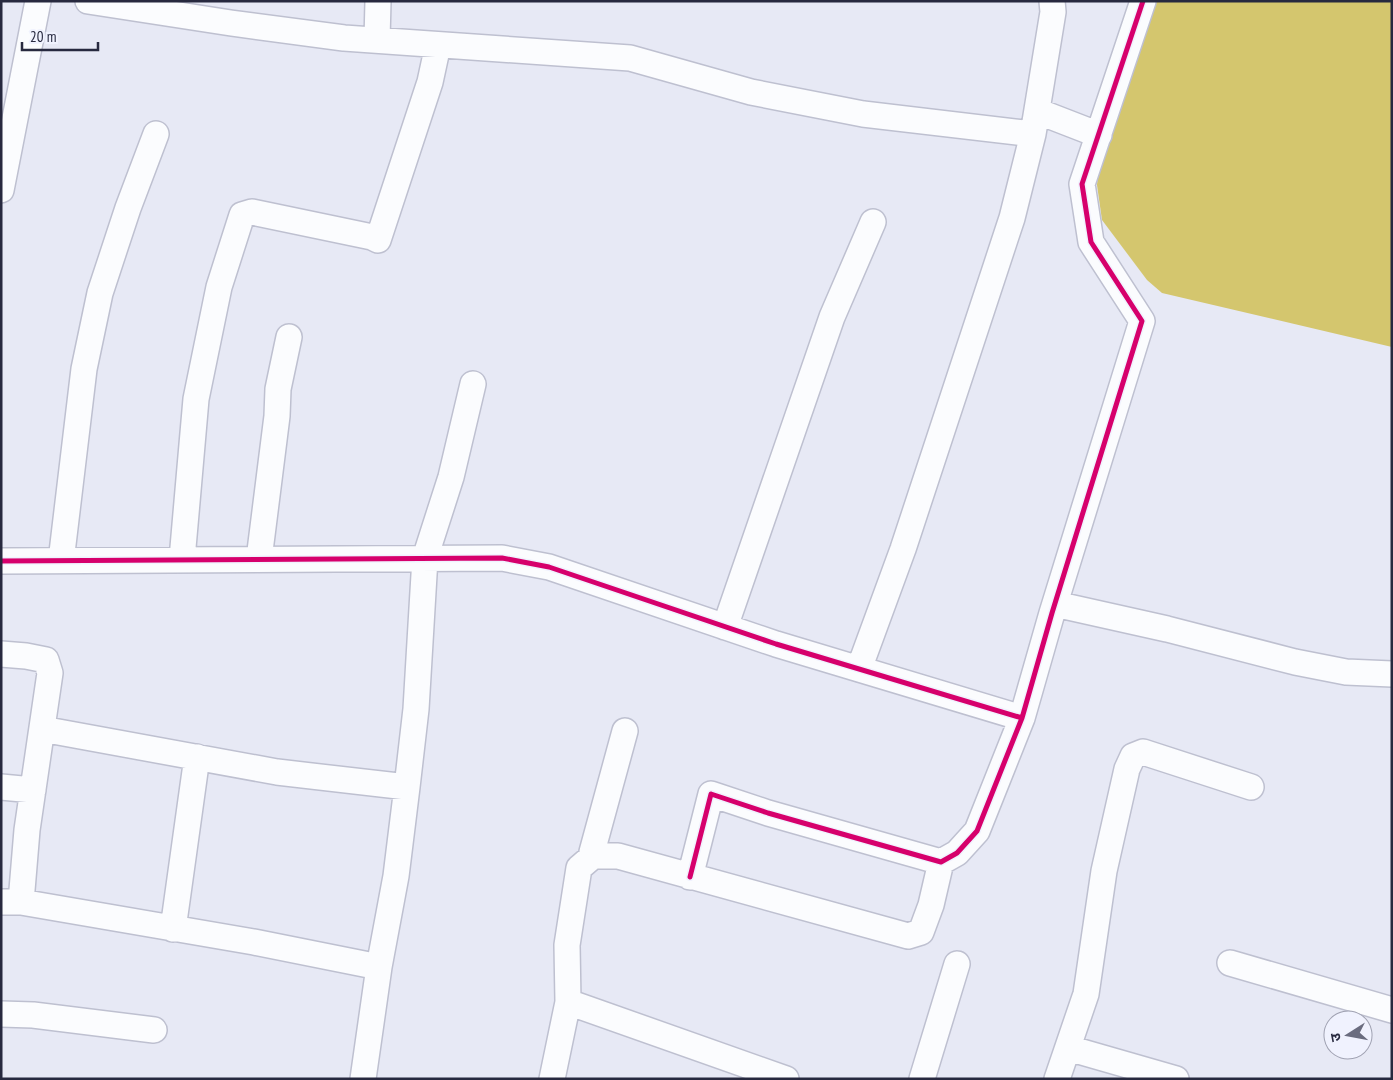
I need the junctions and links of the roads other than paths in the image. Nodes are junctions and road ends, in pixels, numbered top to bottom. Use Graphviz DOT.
graph roads {
  1 [pos="38,1"];
  2 [pos="88,1"];
  3 [pos="378,1"];
  4 [pos="1052,1"];
  5 [pos="1143,1"];
  6 [pos="377,40"];
  7 [pos="438,45"];
  8 [pos="1035,122"];
  9 [pos="156,134"];
  10 [pos="1098,135"];
  11 [pos="1,190"];
  12 [pos="873,222"];
  13 [pos="290,337"];
  14 [pos="473,384"];
  15 [pos="425,558"];
  16 [pos="182,559"];
  17 [pos="259,559"];
  18 [pos="61,560"];
  19 [pos="1,561"];
  20 [pos="1055,604"];
  21 [pos="725,627"];
  22 [pos="1,654"];
  23 [pos="859,669"];
  24 [pos="1392,674"];
  25 [pos="1022,718"];
  26 [pos="42,729"];
  27 [pos="625,731"];
  28 [pos="197,757"];
  29 [pos="1,787"];
  30 [pos="407,787"];
  31 [pos="1251,787"];
  32 [pos="34,790"];
  33 [pos="593,856"];
  34 [pos="941,862"];
  35 [pos="690,877"];
  36 [pos="11,902"];
  37 [pos="173,929"];
  38 [pos="1230,963"];
  39 [pos="957,964"];
  40 [pos="379,968"];
  41 [pos="568,1002"];
  42 [pos="1392,1010"];
  43 [pos="1,1014"];
  44 [pos="154,1030"];
  45 [pos="1068,1048"];
  46 [pos="363,1079"];
  47 [pos="552,1079"];
  48 [pos="786,1079"];
  49 [pos="922,1079"];
  50 [pos="1057,1079"];
  51 [pos="1176,1079"];
  1 -- 11 [label="street"];
  2 -- 6 [label="street"];
  3 -- 6 [label="street"];
  4 -- 8 [label="street"];
  5 -- 10 [label="street"];
  6 -- 7 [label="street"];
  7 -- 8 [label="street"];
  7 -- 16 [label="street"];
  8 -- 10 [label="street"];
  8 -- 23 [label="street"];
  9 -- 18 [label="street"];
  10 -- 20 [label="street"];
  12 -- 21 [label="street"];
  13 -- 17 [label="street"];
  14 -- 15 [label="street"];
  15 -- 17 [label="street"];
  15 -- 21 [label="street"];
  15 -- 30 [label="street"];
  16 -- 17 [label="street"];
  16 -- 18 [label="street"];
  18 -- 19 [label="street"];
  20 -- 24 [label="street"];
  20 -- 25 [label="street"];
  21 -- 23 [label="street"];
  22 -- 26 [label="street"];
  23 -- 25 [label="street"];
  25 -- 34 [label="street"];
  26 -- 28 [label="street"];
  26 -- 32 [label="street"];
  27 -- 33 [label="street"];
  28 -- 30 [label="street"];
  28 -- 37 [label="street"];
  29 -- 32 [label="street"];
  30 -- 40 [label="street"];
  31 -- 45 [label="street"];
  32 -- 36 [label="street"];
  33 -- 35 [label="street"];
  33 -- 41 [label="street"];
  34 -- 35 [label="street"];
  34 -- 35 [label="street"];
  36 -- 37 [label="street"];
  37 -- 40 [label="street"];
  38 -- 42 [label="street"];
  39 -- 49 [label="street"];
  40 -- 46 [label="street"];
  41 -- 47 [label="street"];
  41 -- 48 [label="street"];
  43 -- 44 [label="street"];
  45 -- 50 [label="street"];
  45 -- 51 [label="street"];
}
